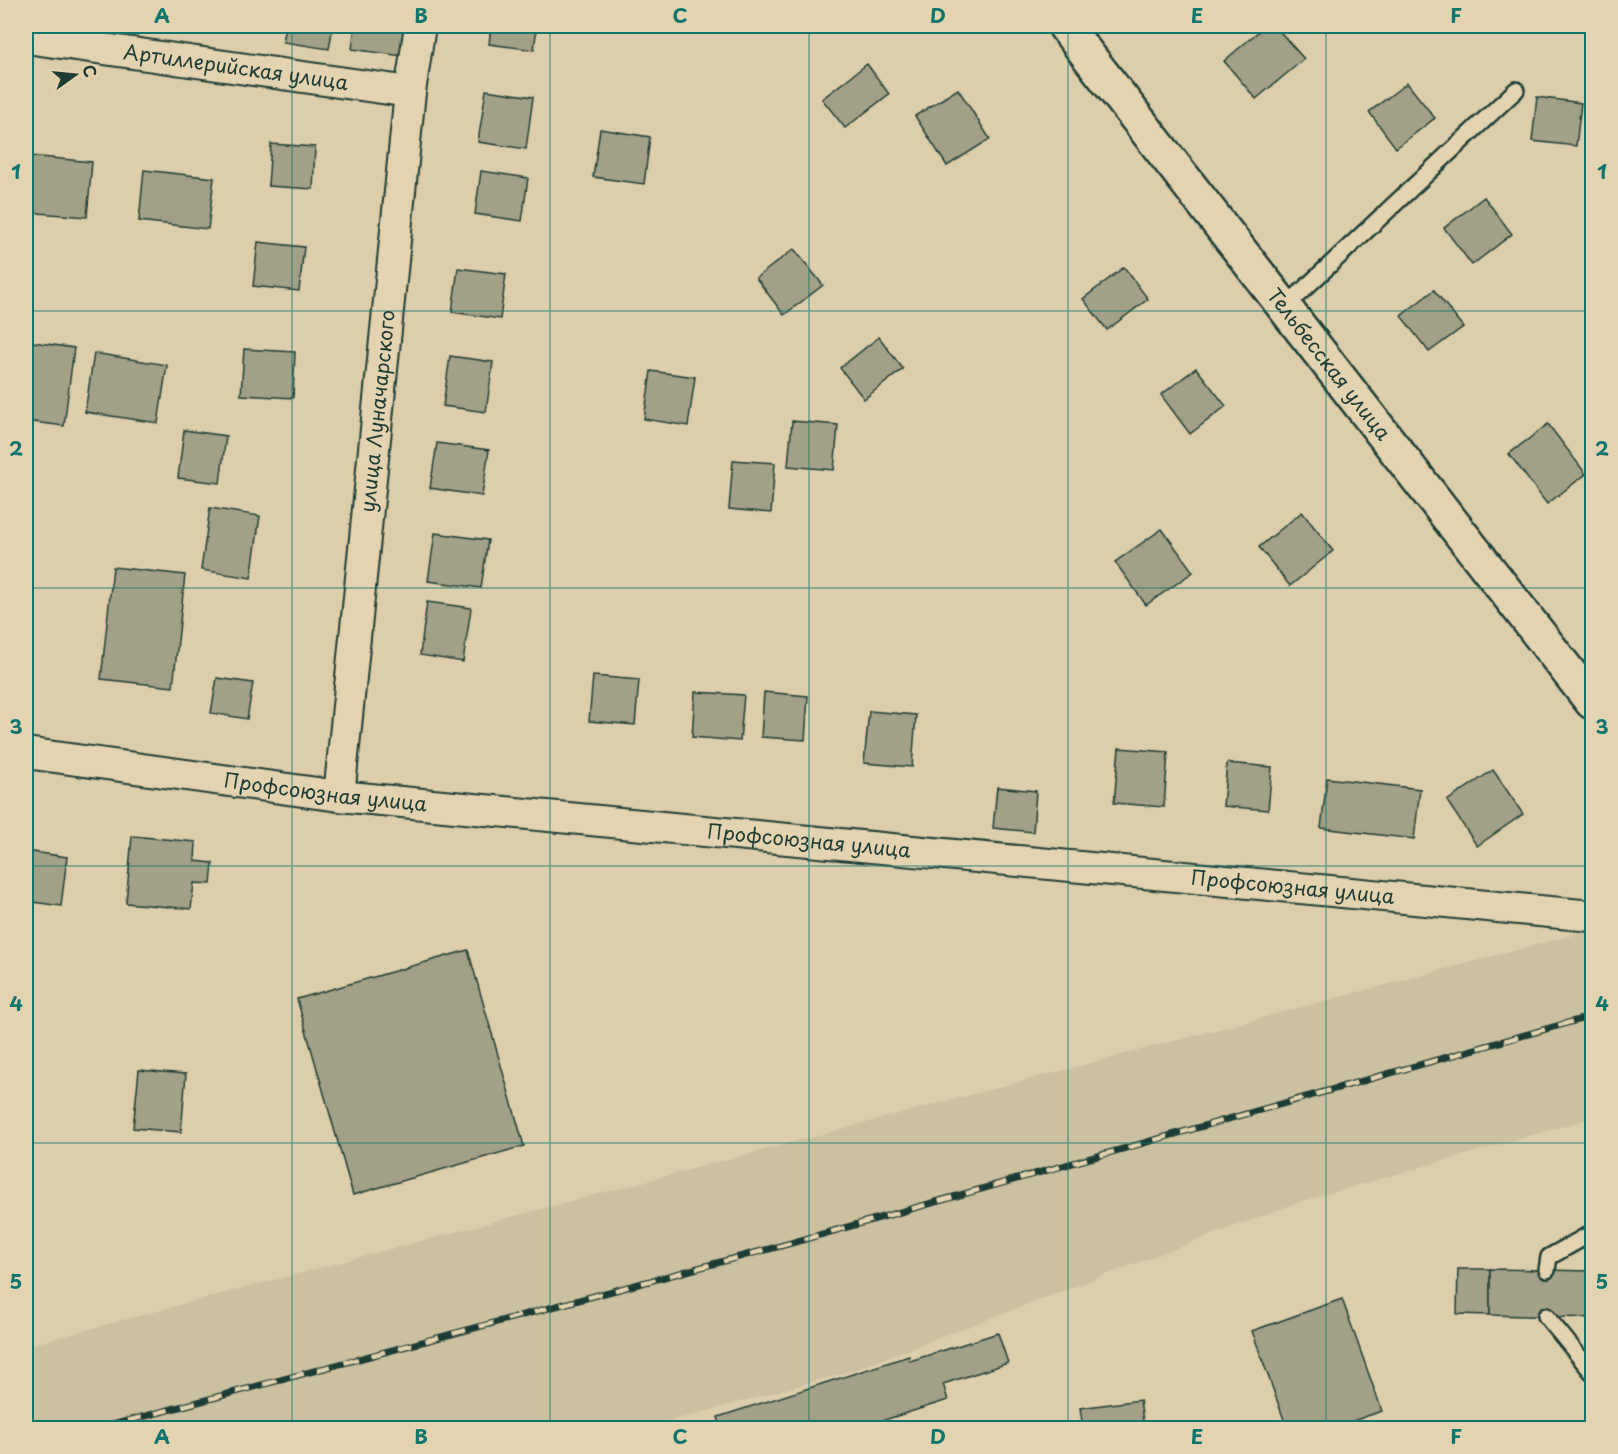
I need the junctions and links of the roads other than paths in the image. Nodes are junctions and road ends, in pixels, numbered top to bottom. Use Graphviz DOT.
graph roads {
  1 [pos="420,26"];
  2 [pos="1065,26"];
  3 [pos="26,38"];
  4 [pos="1516,90"];
  5 [pos="410,92"];
  6 [pos="1285,307"];
  7 [pos="1593,702"];
  8 [pos="26,753"];
  9 [pos="339,796"];
  10 [pos="1593,916"];
  11 [pos="1593,1233"];
  12 [pos="1547,1270"];
  13 [pos="1546,1316"];
  14 [pos="1593,1372"];
  1 -- 5 [label="street, улица Луначарского"];
  2 -- 6 [label="street, Тельбесская улица"];
  3 -- 5 [label="street, Артиллерийская улица"];
  4 -- 6 [label="lane"];
  5 -- 9 [label="street, улица Луначарского"];
  6 -- 7 [label="street, Тельбесская улица"];
  8 -- 9 [label="street, Профсоюзная улица"];
  9 -- 10 [label="street, Профсоюзная улица"];
  11 -- 12 [label="lane"];
  13 -- 14 [label="lane"];
}
